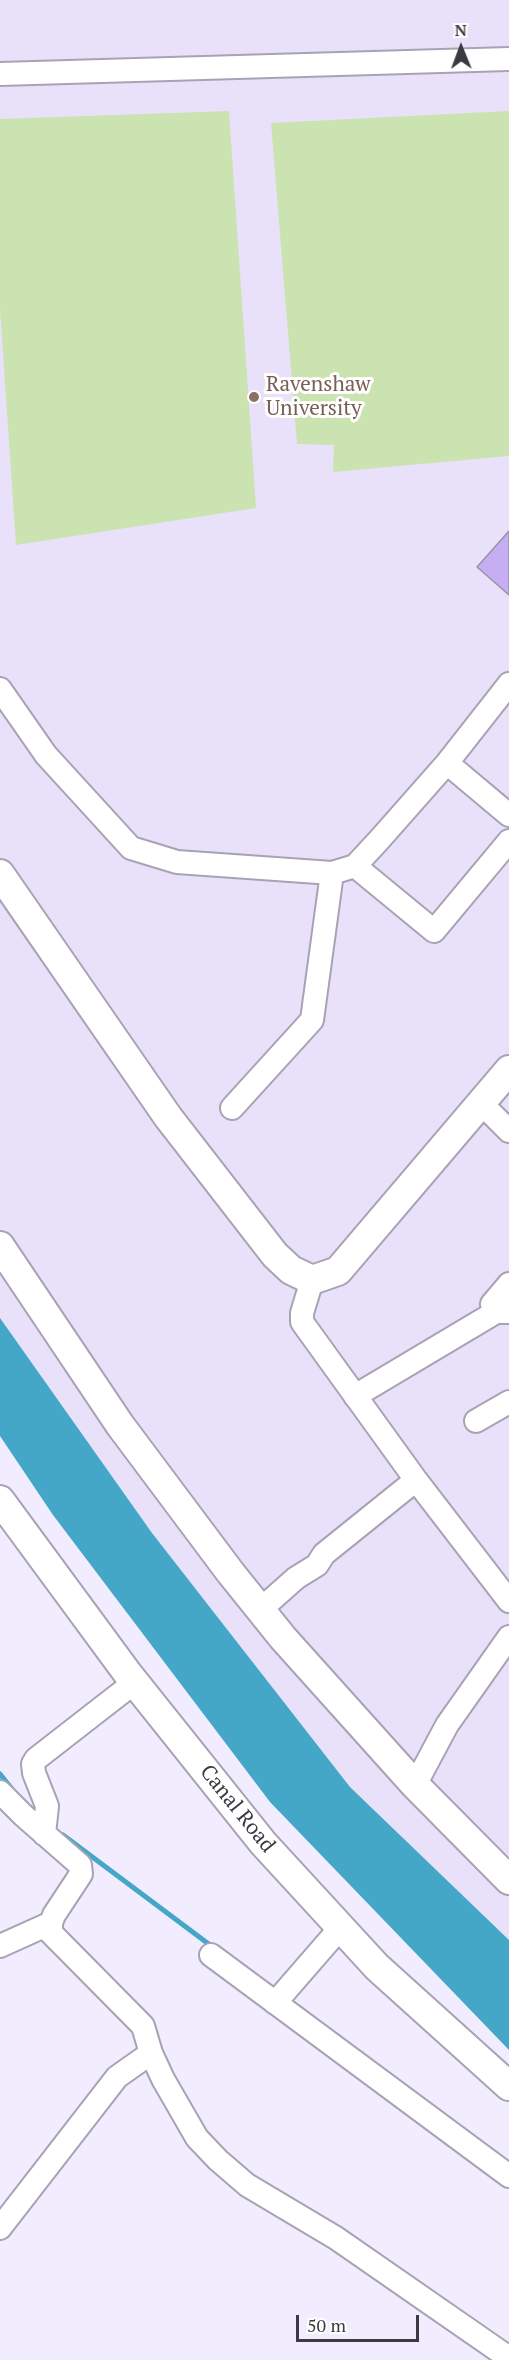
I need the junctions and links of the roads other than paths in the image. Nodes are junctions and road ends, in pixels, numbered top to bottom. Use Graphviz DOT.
graph roads {
  1 [pos="509,59"];
  2 [pos="0,74"];
  3 [pos="509,684"];
  4 [pos="0,689"];
  5 [pos="447,763"];
  6 [pos="509,815"];
  7 [pos="509,841"];
  8 [pos="355,866"];
  9 [pos="332,873"];
  10 [pos="0,874"];
  11 [pos="509,1070"];
  12 [pos="481,1103"];
  13 [pos="232,1108"];
  14 [pos="509,1131"];
  15 [pos="0,1246"];
  16 [pos="312,1280"];
  17 [pos="509,1284"];
  18 [pos="505,1308"];
  19 [pos="355,1396"];
  20 [pos="509,1402"];
  21 [pos="476,1420"];
  22 [pos="416,1480"];
  23 [pos="0,1500"];
  24 [pos="509,1601"];
  25 [pos="260,1610"];
  26 [pos="509,1637"];
  27 [pos="135,1682"];
  28 [pos="415,1785"];
  29 [pos="0,1792"];
  30 [pos="44,1834"];
  31 [pos="509,1880"];
  32 [pos="51,1923"];
  33 [pos="341,1927"];
  34 [pos="0,1946"];
  35 [pos="211,1955"];
  36 [pos="275,2003"];
  37 [pos="151,2053"];
  38 [pos="509,2086"];
  39 [pos="509,2176"];
  40 [pos="0,2228"];
  41 [pos="508,2359"];
  1 -- 2 [label="street"];
  3 -- 5 [label="street"];
  4 -- 9 [label="street"];
  5 -- 6 [label="street"];
  5 -- 8 [label="street"];
  7 -- 8 [label="street"];
  8 -- 9 [label="street"];
  9 -- 13 [label="street"];
  10 -- 16 [label="main road"];
  11 -- 12 [label="main road"];
  12 -- 14 [label="street"];
  12 -- 16 [label="main road"];
  15 -- 25 [label="main road"];
  16 -- 19 [label="street"];
  17 -- 18 [label="street"];
  18 -- 19 [label="street"];
  19 -- 22 [label="street"];
  20 -- 21 [label="street"];
  22 -- 24 [label="street"];
  22 -- 25 [label="street"];
  23 -- 27 [label="main road, Canal Road"];
  25 -- 28 [label="main road"];
  26 -- 28 [label="street"];
  27 -- 30 [label="street"];
  27 -- 33 [label="main road, Canal Road"];
  28 -- 31 [label="main road"];
  29 -- 30 [label="street"];
  30 -- 32 [label="street"];
  32 -- 34 [label="street"];
  32 -- 37 [label="street"];
  33 -- 36 [label="street"];
  33 -- 38 [label="main road, Canal Road"];
  35 -- 36 [label="street"];
  36 -- 39 [label="street"];
  37 -- 40 [label="street"];
  37 -- 41 [label="street"];
}
